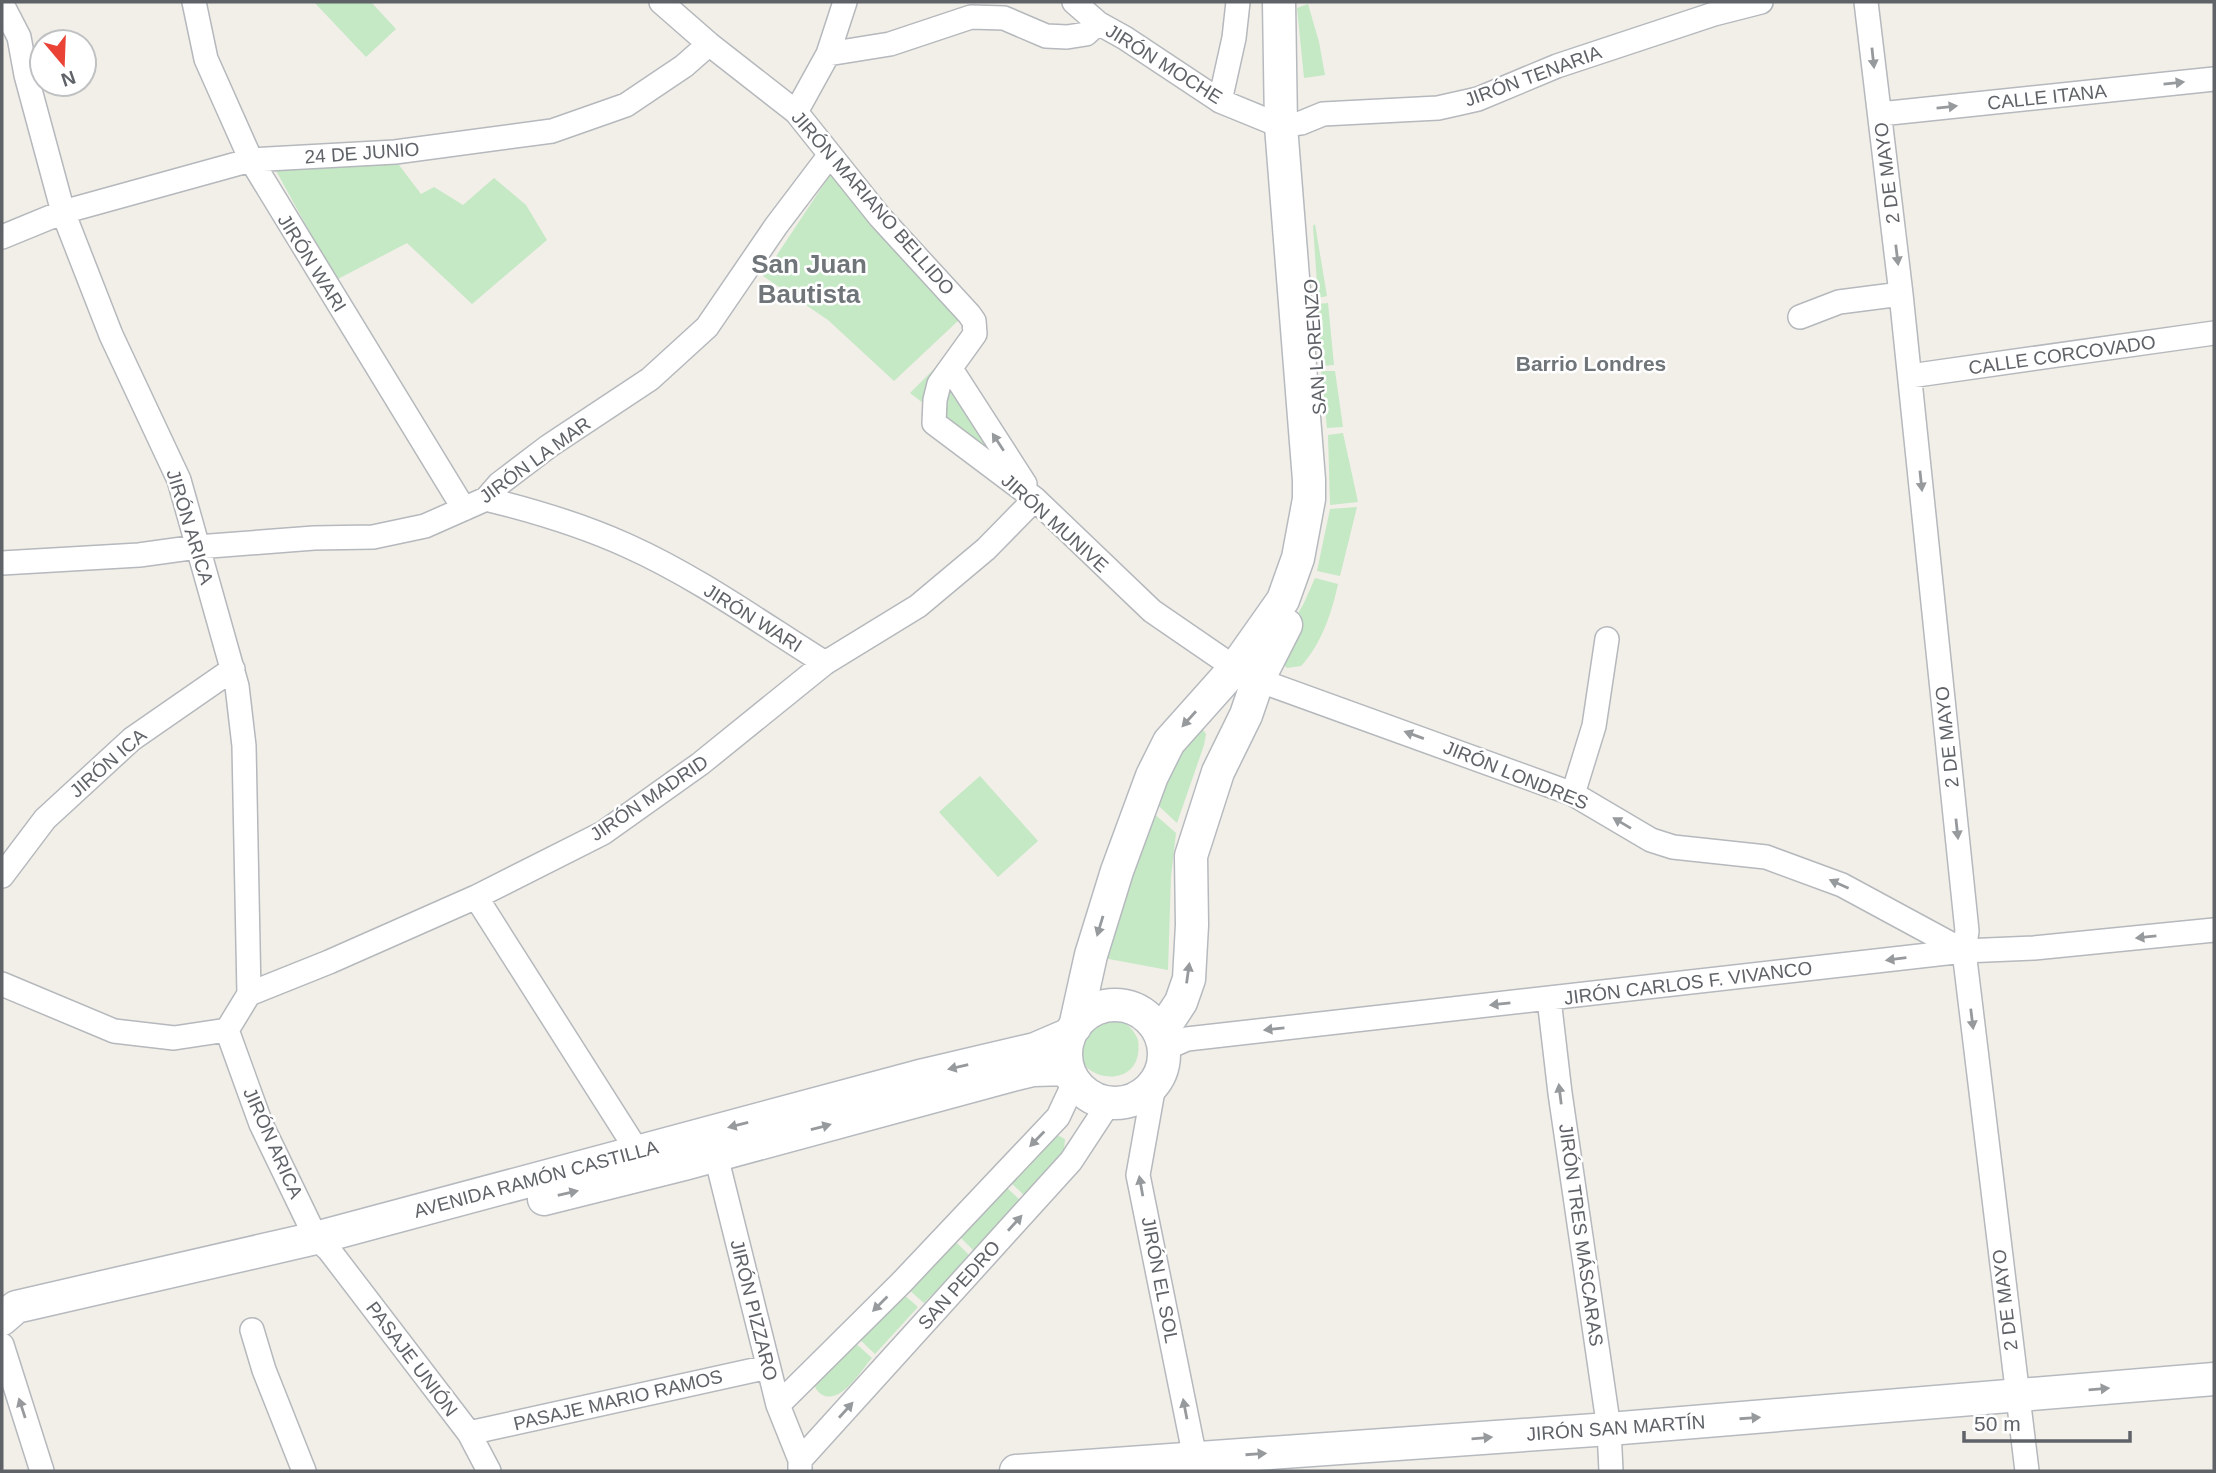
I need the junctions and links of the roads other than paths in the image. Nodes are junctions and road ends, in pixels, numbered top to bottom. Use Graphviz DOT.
graph roads {
  1 [pos="194,2"];
  2 [pos="661,2"];
  3 [pos="845,2"];
  4 [pos="1074,2"];
  5 [pos="1238,2"];
  6 [pos="1279,2"];
  7 [pos="1290,2"];
  8 [pos="1761,2"];
  9 [pos="1867,2"];
  10 [pos="2,4"];
  11 [pos="1098,23"];
  12 [pos="709,44"];
  13 [pos="828,54"];
  14 [pos="2214,79"];
  15 [pos="1220,101"];
  16 [pos="796,112"];
  17 [pos="1880,114"];
  18 [pos="1291,124"];
  19 [pos="829,156"];
  20 [pos="251,160"];
  21 [pos="63,212"];
  22 [pos="2,237"];
  23 [pos="1901,295"];
  24 [pos="1800,317"];
  25 [pos="2214,333"];
  26 [pos="975,334"];
  27 [pos="951,369"];
  28 [pos="1910,376"];
  29 [pos="486,499"];
  30 [pos="1035,499"];
  31 [pos="464,509"];
  32 [pos="197,547"];
  33 [pos="2,563"];
  34 [pos="1607,639"];
  35 [pos="825,663"];
  36 [pos="233,669"];
  37 [pos="1246,674"];
  38 [pos="1573,794"];
  39 [pos="2,876"];
  40 [pos="476,897"];
  41 [pos="2214,930"];
  42 [pos="1964,951"];
  43 [pos="2,984"];
  44 [pos="249,994"];
  45 [pos="1549,999"];
  46 [pos="227,1030"];
  47 [pos="1072,1030"];
  48 [pos="1162,1041"];
  49 [pos="1071,1076"];
  50 [pos="1154,1085"];
  51 [pos="1108,1103"];
  52 [pos="638,1152"];
  53 [pos="716,1156"];
  54 [pos="323,1244"];
  55 [pos="2,1319"];
  56 [pos="2,1325"];
  57 [pos="252,1330"];
  58 [pos="2,1345"];
  59 [pos="768,1367"];
  60 [pos="2214,1379"];
  61 [pos="2017,1397"];
  62 [pos="778,1405"];
  63 [pos="1609,1429"];
  64 [pos="469,1433"];
  65 [pos="1201,1464"];
  66 [pos="800,1466"];
  67 [pos="42,1471"];
  68 [pos="304,1471"];
  69 [pos="489,1471"];
  70 [pos="1016,1471"];
  71 [pos="1611,1471"];
  72 [pos="2027,1471"];
  1 -- 20 [label="street, JIRÓN WARI"];
  2 -- 12 [label="street, JIRÓN MARIANO BELLIDO"];
  3 -- 13 [label="street"];
  4 -- 11 [label="street, JIRÓN MOCHE"];
  5 -- 15 [label="street"];
  6 -- 18 [label="street, SAN LORENZO"];
  7 -- 18 [label="street, SAN LORENZO"];
  8 -- 18 [label="street, JIRÓN TENARIA"];
  9 -- 17 [label="street, 2 DE MAYO, one-way"];
  10 -- 21 [label="street, JIRÓN ARICA"];
  11 -- 13 [label="street"];
  11 -- 15 [label="street, JIRÓN MOCHE"];
  12 -- 16 [label="street, JIRÓN MARIANO BELLIDO"];
  12 -- 20 [label="street, 24 DE JUNIO"];
  13 -- 16 [label="street"];
  17 -- 14 [label="street, CALLE ITANA, one-way"];
  15 -- 18 [label="street, JIRÓN MOCHE"];
  16 -- 19 [label="street, JIRÓN MARIANO BELLIDO"];
  17 -- 23 [label="street, 2 DE MAYO, one-way"];
  18 -- 37 [label="street, SAN LORENZO"];
  19 -- 26 [label="street, JIRÓN MARIANO BELLIDO"];
  19 -- 29 [label="street, JIRÓN LA MAR"];
  20 -- 21 [label="street, 24 DE JUNIO"];
  20 -- 31 [label="street, JIRÓN WARI"];
  21 -- 22 [label="street, 24 DE JUNIO"];
  21 -- 32 [label="street, JIRÓN ARICA"];
  23 -- 24 [label="street"];
  23 -- 28 [label="street, 2 DE MAYO"];
  25 -- 28 [label="street, CALLE CORCOVADO"];
  26 -- 27 [label="street, JIRÓN MUNIVE"];
  30 -- 27 [label="street, one-way"];
  27 -- 30 [label="street, JIRÓN MUNIVE"];
  28 -- 42 [label="street, 2 DE MAYO, one-way"];
  29 -- 31 [label="street, JIRÓN LA MAR"];
  29 -- 35 [label="street, JIRÓN WARI"];
  30 -- 35 [label="street, JIRÓN MADRID"];
  30 -- 37 [label="street, JIRÓN MUNIVE"];
  31 -- 32 [label="street, JIRÓN LA MAR"];
  32 -- 33 [label="street, JIRÓN LA MAR"];
  32 -- 36 [label="street, JIRÓN ARICA"];
  34 -- 38 [label="street"];
  35 -- 40 [label="street, JIRÓN MADRID"];
  36 -- 39 [label="street, JIRÓN ICA"];
  36 -- 44 [label="street, JIRÓN ARICA"];
  38 -- 37 [label="street, JIRÓN LONDRES, one-way"];
  37 -- 47 [label="street, one-way"];
  48 -- 37 [label="street, one-way"];
  42 -- 38 [label="street, JIRÓN LONDRES, one-way"];
  40 -- 44 [label="street, JIRÓN MADRID"];
  40 -- 52 [label="street"];
  41 -- 42 [label="street, JIRÓN CARLOS F. VIVANCO, one-way"];
  42 -- 45 [label="street, JIRÓN CARLOS F. VIVANCO, one-way"];
  42 -- 61 [label="street, 2 DE MAYO, one-way"];
  43 -- 46 [label="street"];
  44 -- 46 [label="street"];
  45 -- 48 [label="street, JIRÓN CARLOS F. VIVANCO, one-way"];
  63 -- 45 [label="street, JIRÓN TRES MÁSCARAS, one-way"];
  46 -- 54 [label="street, JIRÓN ARICA"];
  47 -- 48 [label="street"];
  47 -- 49 [label="street"];
  47 -- 52 [label="street, AVENIDA RAMÓN CASTILLA, one-way"];
  48 -- 50 [label="street"];
  49 -- 51 [label="street"];
  53 -- 49 [label="street, AVENIDA RAMÓN CASTILLA, one-way"];
  49 -- 62 [label="street, one-way"];
  50 -- 51 [label="street"];
  65 -- 50 [label="street, JIRÓN EL SOL, one-way"];
  66 -- 51 [label="street, SAN PEDRO, one-way"];
  52 -- 54 [label="street, AVENIDA RAMÓN CASTILLA"];
  54 -- 53 [label="street, AVENIDA RAMÓN CASTILLA, one-way"];
  53 -- 59 [label="street, JIRÓN PIZZARO"];
  54 -- 55 [label="street, AVENIDA RAMÓN CASTILLA"];
  54 -- 56 [label="street, AVENIDA RAMÓN CASTILLA"];
  54 -- 64 [label="street, PASAJE UNIÓN"];
  57 -- 68 [label="street"];
  67 -- 58 [label="street, one-way"];
  59 -- 62 [label="street, JIRÓN PIZZARO"];
  59 -- 64 [label="street, PASAJE MARIO RAMOS"];
  61 -- 60 [label="street, JIRÓN SAN MARTÍN, one-way"];
  63 -- 61 [label="street, JIRÓN SAN MARTÍN, one-way"];
  61 -- 72 [label="street, 2 DE MAYO"];
  62 -- 66 [label="street, JIRÓN PIZZARO"];
  65 -- 63 [label="street, JIRÓN SAN MARTÍN, one-way"];
  63 -- 71 [label="street, JIRÓN TRES MÁSCARAS"];
  64 -- 69 [label="street, PASAJE UNIÓN"];
  65 -- 70 [label="street, JIRÓN SAN MARTÍN"];
}
